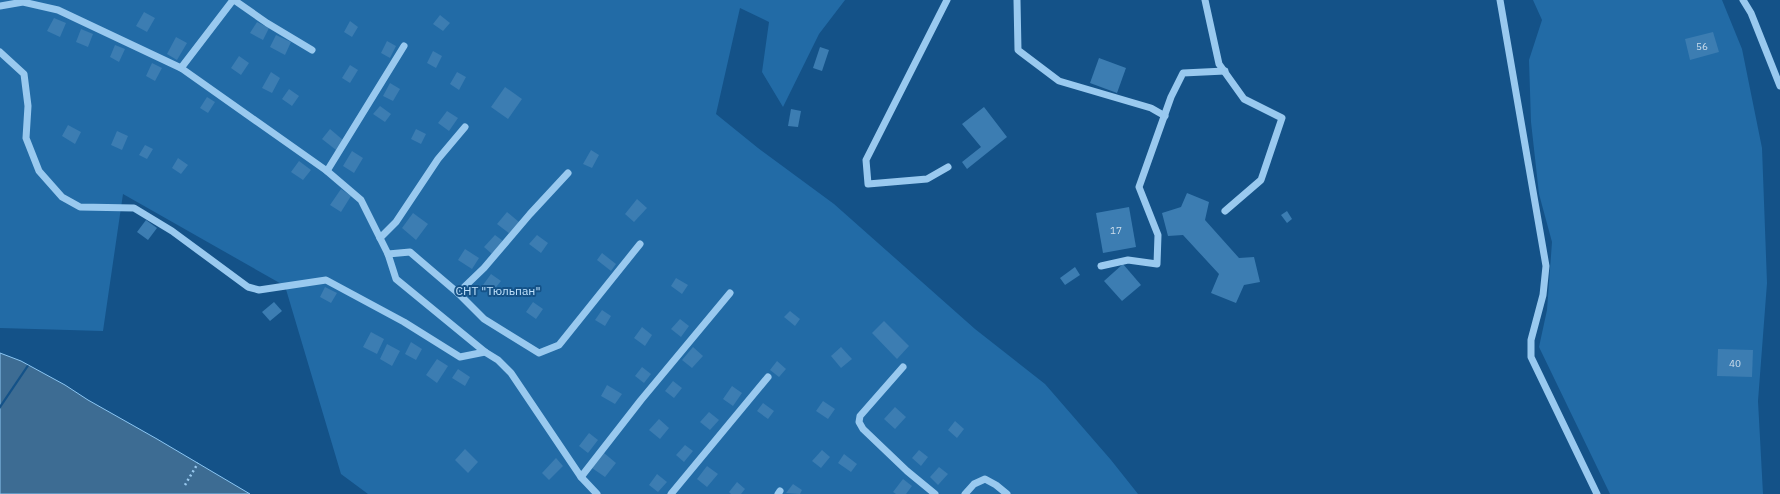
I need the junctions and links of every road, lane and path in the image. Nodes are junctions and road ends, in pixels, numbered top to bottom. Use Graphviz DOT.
graph roads {
  1 [pos="234,0"];
  2 [pos="947,0"];
  3 [pos="1017,0"];
  4 [pos="1205,0"];
  5 [pos="1500,0"];
  6 [pos="1743,0"];
  7 [pos="0,6"];
  8 [pos="404,46"];
  9 [pos="312,50"];
  10 [pos="0,52"];
  11 [pos="181,68"];
  12 [pos="1225,71"];
  13 [pos="1780,86"];
  14 [pos="1165,116"];
  15 [pos="465,127"];
  16 [pos="948,167"];
  17 [pos="327,172"];
  18 [pos="568,173"];
  19 [pos="1225,211"];
  20 [pos="380,238"];
  21 [pos="640,244"];
  22 [pos="388,254"];
  23 [pos="1101,266"];
  24 [pos="458,293"];
  25 [pos="730,293"];
  26 [pos="485,352"];
  27 [pos="903,367"];
  28 [pos="768,377"];
  29 [pos="198,463"];
  30 [pos="581,477"];
  31 [pos="185,485"];
  32 [pos="597,494"];
  33 [pos="671,494"];
  34 [pos="935,494"];
  35 [pos="965,494"];
  36 [pos="1008,494"];
  37 [pos="1597,494"];
  1 -- 9 [label="street"];
  1 -- 11 [label="street"];
  2 -- 16 [label="street"];
  3 -- 14 [label="street"];
  4 -- 12 [label="street"];
  5 -- 37 [label="street"];
  6 -- 13 [label="street"];
  7 -- 11 [label="street"];
  8 -- 17 [label="street"];
  10 -- 26 [label="street"];
  11 -- 17 [label="street"];
  12 -- 14 [label="street"];
  12 -- 19 [label="street"];
  14 -- 23 [label="street"];
  15 -- 20 [label="street"];
  17 -- 20 [label="street"];
  18 -- 24 [label="street"];
  20 -- 22 [label="street"];
  21 -- 24 [label="street"];
  22 -- 24 [label="street"];
  22 -- 26 [label="street"];
  25 -- 30 [label="street"];
  26 -- 30 [label="street"];
  27 -- 34 [label="street"];
  28 -- 33 [label="street"];
  29 -- 31 [label="path"];
  30 -- 32 [label="street"];
  35 -- 36 [label="street"];
}
